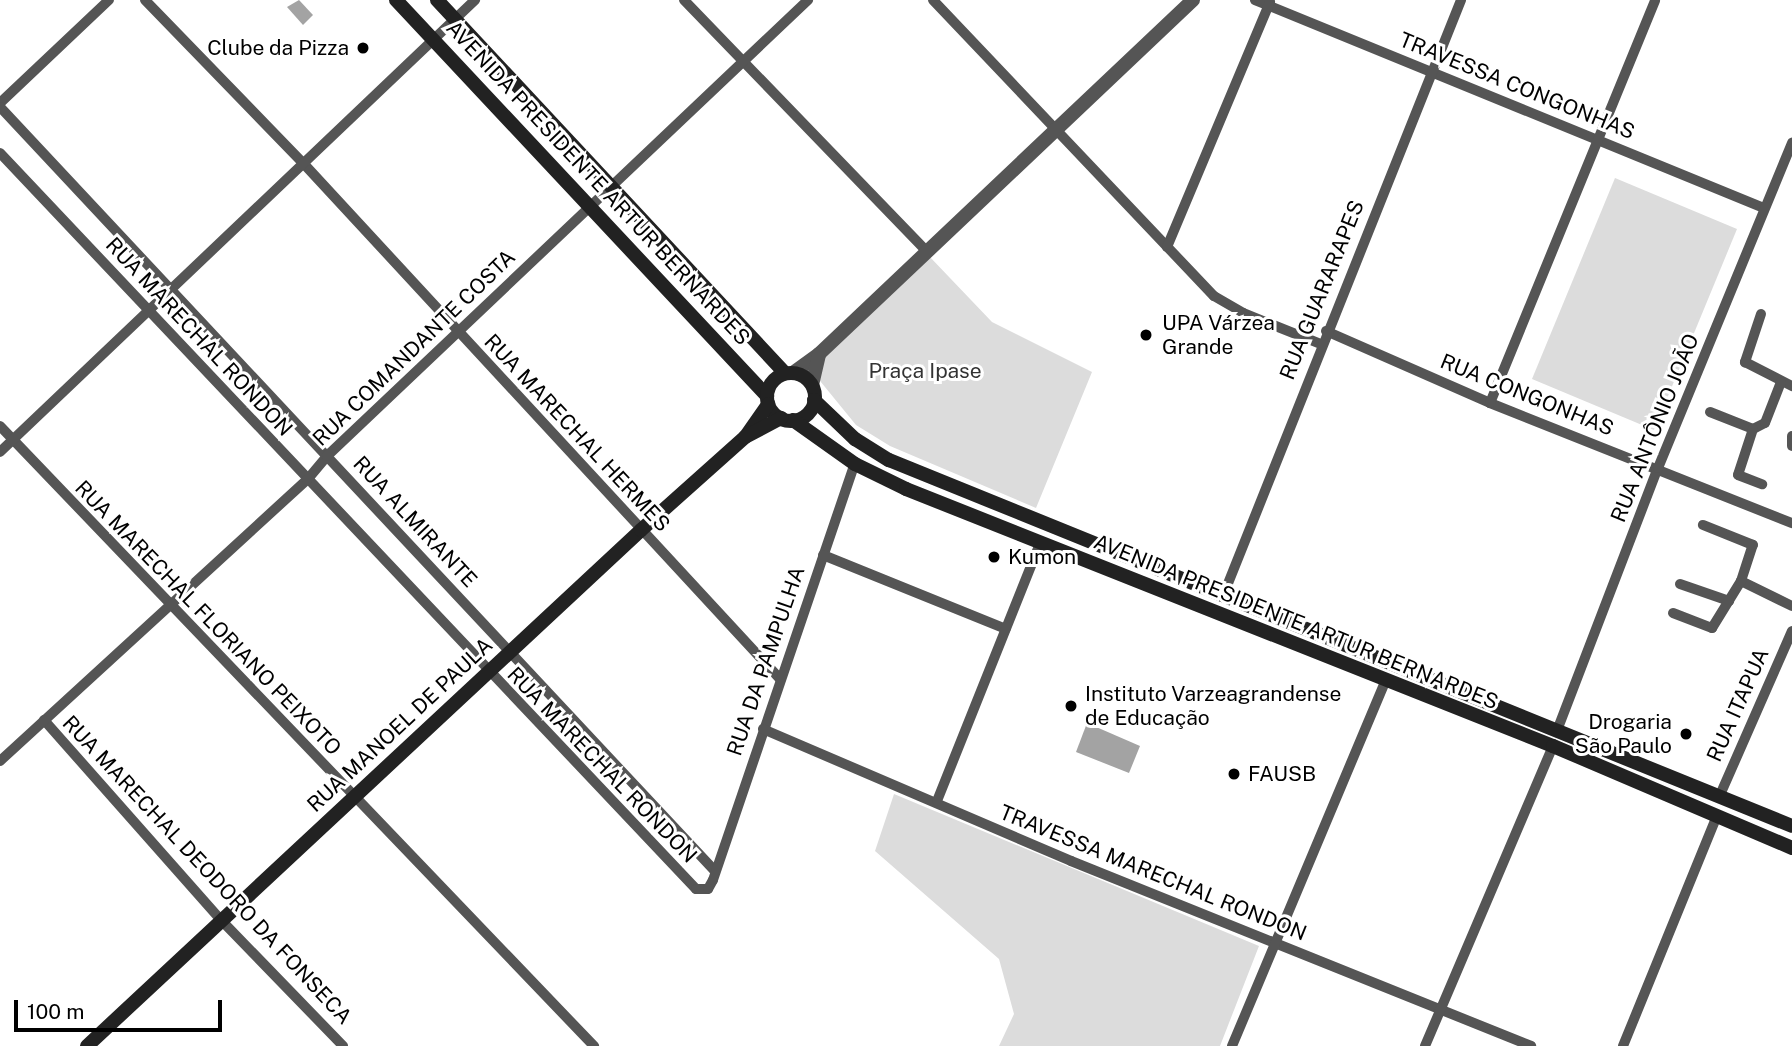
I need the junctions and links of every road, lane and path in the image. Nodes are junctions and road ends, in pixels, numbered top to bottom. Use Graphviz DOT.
graph roads {
  1 [pos="109,0"];
  2 [pos="145,0"];
  3 [pos="396,0"];
  4 [pos="438,0"];
  5 [pos="475,0"];
  6 [pos="684,0"];
  7 [pos="808,0"];
  8 [pos="933,0"];
  9 [pos="1255,0"];
  10 [pos="1461,0"];
  11 [pos="1656,0"];
  12 [pos="1191,1"];
  13 [pos="1270,3"];
  14 [pos="456,19"];
  15 [pos="436,38"];
  16 [pos="743,61"];
  17 [pos="1431,71"];
  18 [pos="0,105"];
  19 [pos="1058,128"];
  20 [pos="1598,139"];
  21 [pos="1792,144"];
  22 [pos="0,153"];
  23 [pos="304,164"];
  24 [pos="612,187"];
  25 [pos="592,205"];
  26 [pos="1764,208"];
  27 [pos="1167,247"];
  28 [pos="928,252"];
  29 [pos="170,289"];
  30 [pos="149,312"];
  31 [pos="1761,314"];
  32 [pos="1326,331"];
  33 [pos="458,334"];
  34 [pos="1321,344"];
  35 [pos="820,354"];
  36 [pos="789,373"];
  37 [pos="1787,384"];
  38 [pos="812,385"];
  39 [pos="767,400"];
  40 [pos="814,400"];
  41 [pos="1490,403"];
  42 [pos="1710,412"];
  43 [pos="787,419"];
  44 [pos="0,426"];
  45 [pos="1753,429"];
  46 [pos="1792,436"];
  47 [pos="745,437"];
  48 [pos="13,440"];
  49 [pos="1792,446"];
  50 [pos="0,452"];
  51 [pos="327,456"];
  52 [pos="855,464"];
  53 [pos="1658,468"];
  54 [pos="307,480"];
  55 [pos="1762,484"];
  56 [pos="1792,523"];
  57 [pos="1703,525"];
  58 [pos="642,530"];
  59 [pos="1040,543"];
  60 [pos="823,555"];
  61 [pos="1741,581"];
  62 [pos="1680,584"];
  63 [pos="1223,596"];
  64 [pos="1729,601"];
  65 [pos="168,606"];
  66 [pos="1792,606"];
  67 [pos="1673,613"];
  68 [pos="1006,629"];
  69 [pos="1792,631"];
  70 [pos="509,651"];
  71 [pos="487,673"];
  72 [pos="780,679"];
  73 [pos="1386,680"];
  74 [pos="44,720"];
  75 [pos="1558,728"];
  76 [pos="762,729"];
  77 [pos="1553,746"];
  78 [pos="0,761"];
  79 [pos="1720,795"];
  80 [pos="354,799"];
  81 [pos="937,801"];
  82 [pos="1717,816"];
  83 [pos="1792,825"];
  84 [pos="1792,848"];
  85 [pos="715,871"];
  86 [pos="222,920"];
  87 [pos="1274,944"];
  88 [pos="1439,1008"];
  89 [pos="87,1046"];
  90 [pos="343,1046"];
  91 [pos="594,1046"];
  92 [pos="1232,1046"];
  93 [pos="1425,1046"];
  94 [pos="1531,1046"];
  95 [pos="1623,1046"];
  1 -- 18 [label="street"];
  2 -- 23 [label="street, RUA MARECHAL HERMES"];
  3 -- 15 [label="main road, AVENIDA PRESIDENTE ARTUR BERNARDES"];
  4 -- 14 [label="main road, AVENIDA PRESIDENTE ARTUR BERNARDES"];
  5 -- 14 [label="street"];
  6 -- 16 [label="street"];
  7 -- 16 [label="street, RUA COMANDANTE COSTA"];
  8 -- 19 [label="street"];
  9 -- 13 [label="street, TRAVESSA CONGONHAS"];
  10 -- 17 [label="street, RUA GUARARAPES"];
  11 -- 20 [label="street"];
  12 -- 19 [label="street"];
  13 -- 17 [label="street, TRAVESSA CONGONHAS"];
  13 -- 27 [label="street"];
  14 -- 15 [label="street"];
  14 -- 24 [label="main road, AVENIDA PRESIDENTE ARTUR BERNARDES"];
  15 -- 23 [label="street"];
  15 -- 25 [label="main road, AVENIDA PRESIDENTE ARTUR BERNARDES"];
  16 -- 24 [label="street, RUA COMANDANTE COSTA"];
  16 -- 28 [label="street"];
  17 -- 20 [label="street, TRAVESSA CONGONHAS"];
  17 -- 32 [label="street, RUA GUARARAPES"];
  18 -- 29 [label="street, RUA ALMIRANTE"];
  19 -- 27 [label="street"];
  19 -- 28 [label="street"];
  20 -- 26 [label="street, TRAVESSA CONGONHAS"];
  20 -- 41 [label="street"];
  21 -- 26 [label="street, RUA ANTÔNIO JOÃO"];
  22 -- 30 [label="street, RUA MARECHAL RONDON"];
  23 -- 29 [label="street"];
  23 -- 33 [label="street, RUA MARECHAL HERMES"];
  24 -- 25 [label="street, RUA COMANDANTE COSTA"];
  24 -- 36 [label="main road, AVENIDA PRESIDENTE ARTUR BERNARDES"];
  25 -- 33 [label="street, RUA COMANDANTE COSTA"];
  25 -- 39 [label="main road, AVENIDA PRESIDENTE ARTUR BERNARDES"];
  26 -- 53 [label="street, RUA ANTÔNIO JOÃO"];
  27 -- 34 [label="street"];
  28 -- 35 [label="street"];
  29 -- 30 [label="street"];
  29 -- 51 [label="street, RUA ALMIRANTE"];
  30 -- 48 [label="street"];
  30 -- 54 [label="street, RUA MARECHAL RONDON"];
  31 -- 37 [label="street"];
  32 -- 34 [label="street, RUA GUARARAPES"];
  32 -- 41 [label="street, RUA CONGONHAS"];
  33 -- 51 [label="street, RUA COMANDANTE COSTA"];
  33 -- 58 [label="street, RUA MARECHAL HERMES"];
  34 -- 63 [label="street, RUA GUARARAPES"];
  35 -- 36 [label="street"];
  35 -- 38 [label="street"];
  36 -- 38 [label="main road"];
  36 -- 39 [label="main road"];
  37 -- 45 [label="street"];
  38 -- 40 [label="main road"];
  39 -- 43 [label="main road"];
  39 -- 47 [label="main road, RUA MANOEL DE PAULA"];
  40 -- 43 [label="main road"];
  40 -- 63 [label="main road, AVENIDA PRESIDENTE ARTUR BERNARDES"];
  41 -- 53 [label="street, RUA CONGONHAS"];
  42 -- 45 [label="street"];
  43 -- 47 [label="main road, RUA MANOEL DE PAULA"];
  43 -- 52 [label="main road, AVENIDA PRESIDENTE ARTUR BERNARDES"];
  44 -- 48 [label="street, RUA MARECHAL FLORIANO PEIXOTO"];
  45 -- 55 [label="street"];
  46 -- 49 [label="street"];
  47 -- 58 [label="main road, RUA MANOEL DE PAULA"];
  48 -- 50 [label="street"];
  48 -- 65 [label="street, RUA MARECHAL FLORIANO PEIXOTO"];
  51 -- 54 [label="street, RUA COMANDANTE COSTA"];
  51 -- 70 [label="street, RUA ALMIRANTE"];
  52 -- 59 [label="main road, AVENIDA PRESIDENTE ARTUR BERNARDES"];
  52 -- 60 [label="street, RUA DA PAMPULHA"];
  53 -- 56 [label="street, RUA CONGONHAS"];
  53 -- 75 [label="street, RUA ANTÔNIO JOÃO"];
  54 -- 65 [label="street, RUA COMANDANTE COSTA"];
  54 -- 71 [label="street, RUA MARECHAL RONDON"];
  57 -- 61 [label="street"];
  58 -- 70 [label="main road, RUA MANOEL DE PAULA"];
  58 -- 72 [label="street, RUA MARECHAL HERMES"];
  59 -- 68 [label="street"];
  59 -- 73 [label="main road, AVENIDA PRESIDENTE ARTUR BERNARDES"];
  60 -- 68 [label="street"];
  60 -- 72 [label="street, RUA DA PAMPULHA"];
  61 -- 64 [label="street"];
  61 -- 66 [label="street"];
  62 -- 64 [label="street"];
  63 -- 75 [label="main road, AVENIDA PRESIDENTE ARTUR BERNARDES"];
  64 -- 67 [label="street"];
  65 -- 74 [label="street, RUA COMANDANTE COSTA"];
  65 -- 80 [label="street, RUA MARECHAL FLORIANO PEIXOTO"];
  68 -- 81 [label="street"];
  69 -- 79 [label="street, RUA ITAPUA"];
  70 -- 71 [label="main road, RUA MANOEL DE PAULA"];
  70 -- 85 [label="street, RUA ALMIRANTE"];
  71 -- 80 [label="main road, RUA MANOEL DE PAULA"];
  71 -- 85 [label="street, RUA MARECHAL RONDON"];
  72 -- 76 [label="street, RUA DA PAMPULHA"];
  73 -- 77 [label="main road, AVENIDA PRESIDENTE ARTUR BERNARDES"];
  73 -- 87 [label="street"];
  74 -- 78 [label="street, RUA COMANDANTE COSTA"];
  74 -- 86 [label="street, RUA MARECHAL DEODORO DA FONSECA"];
  75 -- 79 [label="main road, AVENIDA PRESIDENTE ARTUR BERNARDES"];
  76 -- 81 [label="street, TRAVESSA MARECHAL RONDON"];
  76 -- 85 [label="street, RUA DA PAMPULHA"];
  77 -- 82 [label="main road, AVENIDA PRESIDENTE ARTUR BERNARDES"];
  77 -- 88 [label="street"];
  79 -- 83 [label="main road, AVENIDA PRESIDENTE ARTUR BERNARDES"];
  80 -- 86 [label="main road, RUA MANOEL DE PAULA"];
  80 -- 91 [label="street, RUA MARECHAL FLORIANO PEIXOTO"];
  81 -- 87 [label="street, TRAVESSA MARECHAL RONDON"];
  82 -- 84 [label="main road, AVENIDA PRESIDENTE ARTUR BERNARDES"];
  82 -- 95 [label="street"];
  86 -- 89 [label="main road, RUA MANOEL DE PAULA"];
  86 -- 90 [label="street, RUA MARECHAL DEODORO DA FONSECA"];
  87 -- 88 [label="street, TRAVESSA MARECHAL RONDON"];
  87 -- 92 [label="street"];
  88 -- 93 [label="street"];
  88 -- 94 [label="street, TRAVESSA MARECHAL RONDON"];
}
